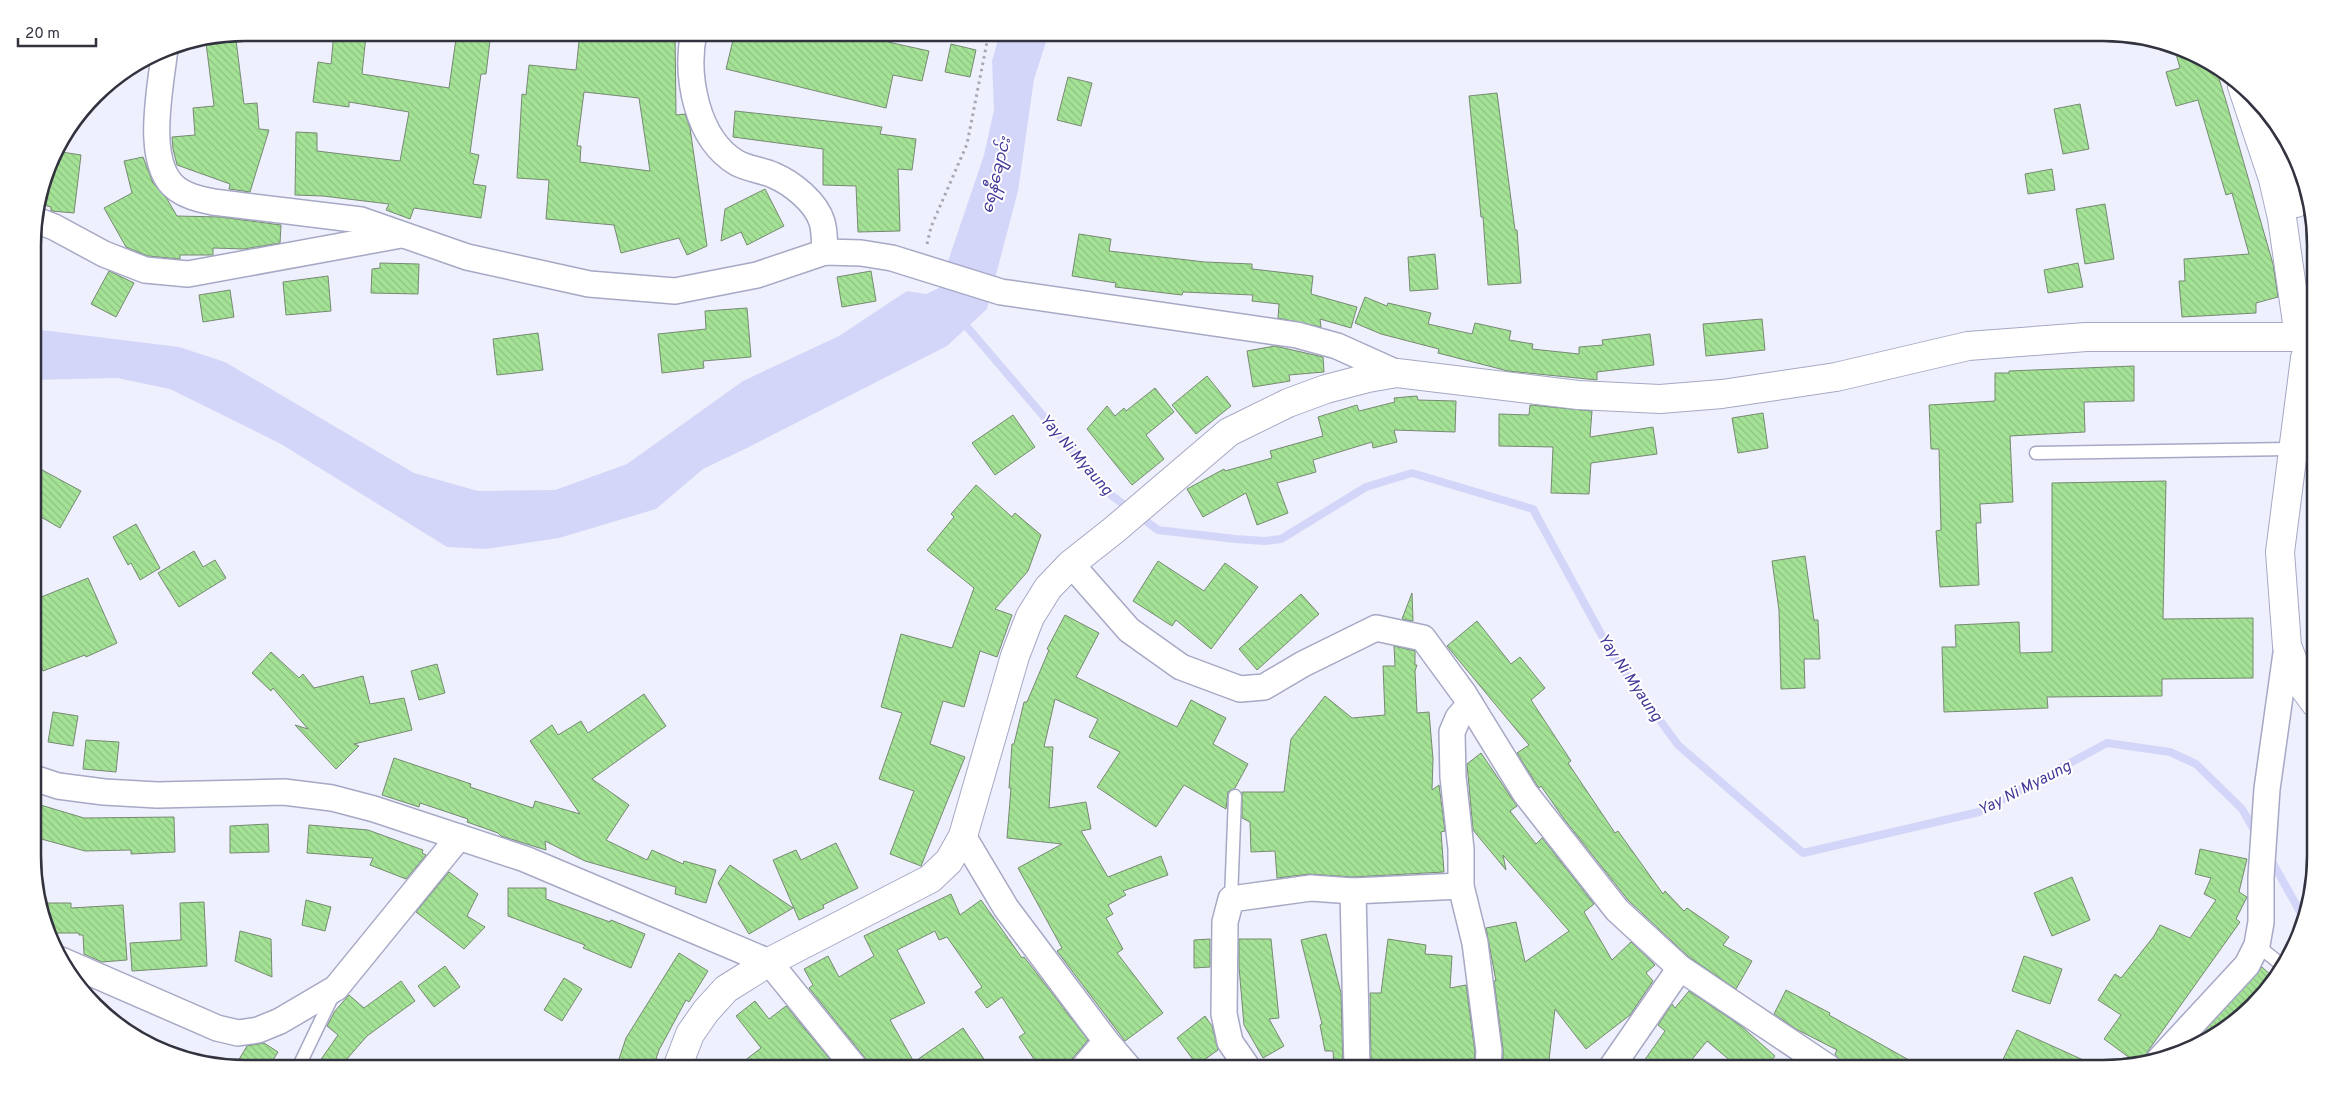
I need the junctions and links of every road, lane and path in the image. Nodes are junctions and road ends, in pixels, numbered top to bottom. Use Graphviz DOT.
graph roads {
  1 [pos="692,41"];
  2 [pos="987,41"];
  3 [pos="164,58"];
  4 [pos="2247,101"];
  5 [pos="2284,151"];
  6 [pos="43,223"];
  7 [pos="403,234"];
  8 [pos="825,252"];
  9 [pos="932,270"];
  10 [pos="2307,318"];
  11 [pos="2307,331"];
  12 [pos="2307,340"];
  13 [pos="2307,354"];
  14 [pos="1398,373"];
  15 [pos="2293,450"];
  16 [pos="2036,453"];
  17 [pos="1071,564"];
  18 [pos="2287,646"];
  19 [pos="2307,692"];
  20 [pos="1470,704"];
  21 [pos="41,780"];
  22 [pos="1235,796"];
  23 [pos="963,836"];
  24 [pos="459,837"];
  25 [pos="1461,886"];
  26 [pos="1352,890"];
  27 [pos="1231,899"];
  28 [pos="2257,945"];
  29 [pos="2277,961"];
  30 [pos="769,962"];
  31 [pos="73,965"];
  32 [pos="1680,968"];
  33 [pos="336,988"];
  34 [pos="1106,1042"];
  35 [pos="2169,1049"];
  36 [pos="302,1060"];
  37 [pos="680,1060"];
  38 [pos="849,1060"];
  39 [pos="1090,1060"];
  40 [pos="1122,1060"];
  41 [pos="1242,1060"];
  42 [pos="1357,1060"];
  43 [pos="1488,1060"];
  44 [pos="1617,1060"];
  45 [pos="1817,1060"];
  1 -- 8 [label="street"];
  2 -- 9 [label="path"];
  3 -- 7 [label="street"];
  4 -- 11 [label="main road"];
  5 -- 10 [label="main road"];
  6 -- 7 [label="street"];
  7 -- 8 [label="street"];
  8 -- 9 [label="street"];
  9 -- 14 [label="street"];
  12 -- 14 [label="main road"];
  13 -- 15 [label="main road"];
  14 -- 17 [label="main road"];
  15 -- 16 [label="lane"];
  15 -- 18 [label="main road"];
  17 -- 20 [label="street"];
  17 -- 23 [label="main road"];
  18 -- 19 [label="main road"];
  18 -- 28 [label="street"];
  20 -- 25 [label="street"];
  20 -- 32 [label="street"];
  21 -- 24 [label="street"];
  22 -- 27 [label="lane"];
  23 -- 30 [label="main road"];
  23 -- 34 [label="street"];
  24 -- 30 [label="street"];
  24 -- 33 [label="street"];
  25 -- 26 [label="street"];
  25 -- 43 [label="street"];
  26 -- 27 [label="street"];
  26 -- 42 [label="street"];
  27 -- 41 [label="street"];
  28 -- 29 [label="lane"];
  28 -- 35 [label="street"];
  30 -- 37 [label="main road"];
  30 -- 38 [label="street"];
  31 -- 33 [label="street"];
  32 -- 44 [label="street"];
  32 -- 45 [label="street"];
  33 -- 36 [label="lane"];
  34 -- 39 [label="street"];
  34 -- 40 [label="street"];
}
